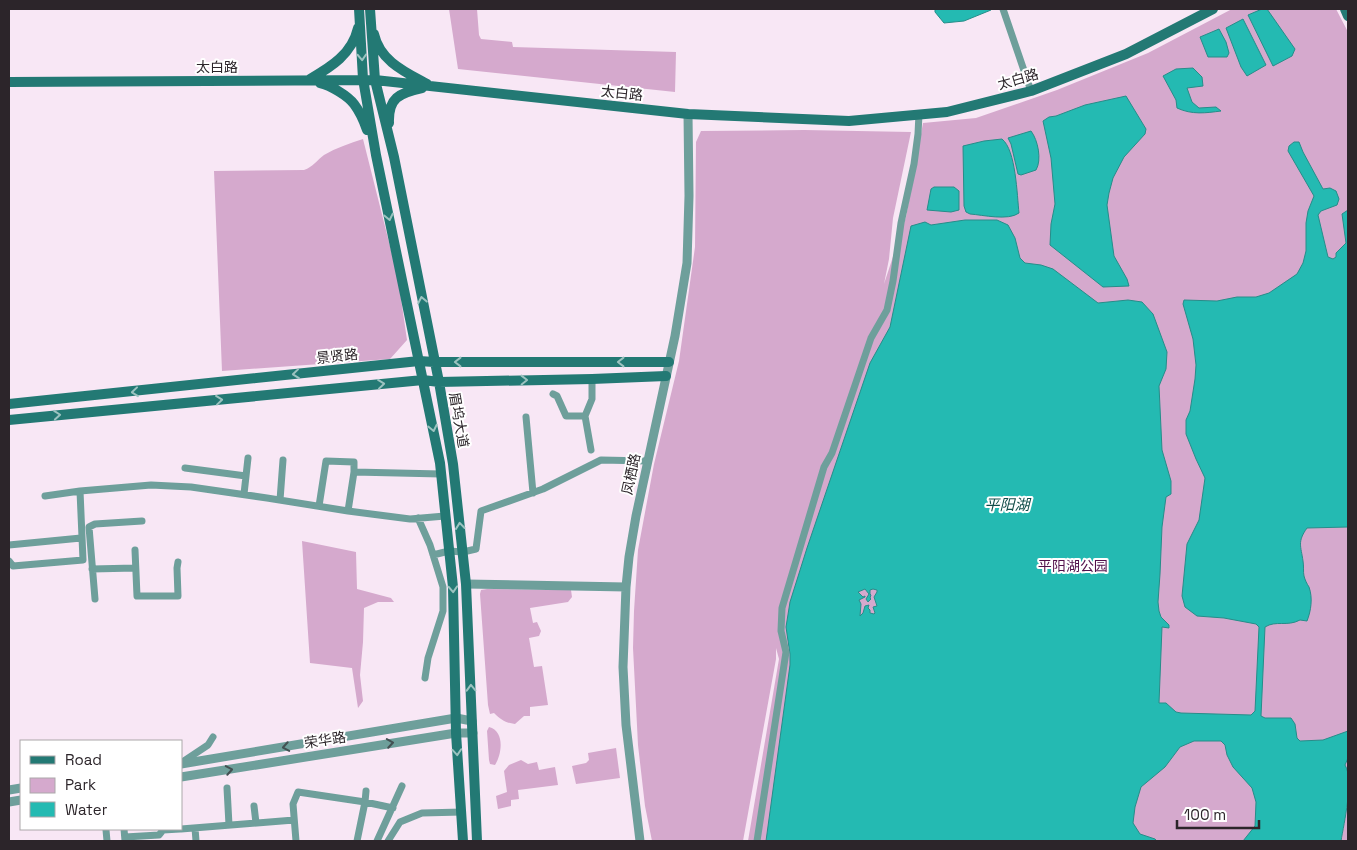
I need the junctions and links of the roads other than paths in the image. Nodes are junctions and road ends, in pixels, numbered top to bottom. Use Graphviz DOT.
graph roads {
  1 [pos="370,9"];
  2 [pos="1003,9"];
  3 [pos="1213,9"];
  4 [pos="1344,9"];
  5 [pos="359,13"];
  6 [pos="1348,16"];
  7 [pos="370,20"];
  8 [pos="309,80"];
  9 [pos="363,80"];
  10 [pos="375,80"];
  11 [pos="9,82"];
  12 [pos="433,86"];
  13 [pos="1031,91"];
  14 [pos="688,114"];
  15 [pos="919,114"];
  16 [pos="389,137"];
  17 [pos="375,148"];
  18 [pos="419,361"];
  19 [pos="434,362"];
  20 [pos="670,362"];
  21 [pos="666,376"];
  22 [pos="592,379"];
  23 [pos="423,380"];
  24 [pos="438,382"];
  25 [pos="553,394"];
  26 [pos="9,404"];
  27 [pos="585,416"];
  28 [pos="526,417"];
  29 [pos="9,420"];
  30 [pos="591,450"];
  31 [pos="248,458"];
  32 [pos="283,460"];
  33 [pos="648,461"];
  34 [pos="185,468"];
  35 [pos="354,472"];
  36 [pos="441,474"];
  37 [pos="246,476"];
  38 [pos="80,491"];
  39 [pos="533,493"];
  40 [pos="244,494"];
  41 [pos="45,496"];
  42 [pos="280,500"];
  43 [pos="319,506"];
  44 [pos="348,511"];
  45 [pos="446,516"];
  46 [pos="418,518"];
  47 [pos="142,521"];
  48 [pos="82,538"];
  49 [pos="9,544"];
  50 [pos="135,550"];
  51 [pos="449,551"];
  52 [pos="463,552"];
  53 [pos="91,554"];
  54 [pos="82,555"];
  55 [pos="433,555"];
  56 [pos="9,560"];
  57 [pos="178,562"];
  58 [pos="135,568"];
  59 [pos="92,569"];
  60 [pos="466,584"];
  61 [pos="626,587"];
  62 [pos="95,600"];
  63 [pos="425,678"];
  64 [pos="456,718"];
  65 [pos="472,721"];
  66 [pos="456,732"];
  67 [pos="473,734"];
  68 [pos="214,737"];
  69 [pos="182,763"];
  70 [pos="182,764"];
  71 [pos="182,777"];
  72 [pos="402,786"];
  73 [pos="227,788"];
  74 [pos="366,791"];
  75 [pos="365,802"];
  76 [pos="254,806"];
  77 [pos="392,808"];
  78 [pos="462,812"];
  79 [pos="294,820"];
  80 [pos="256,823"];
  81 [pos="229,825"];
  82 [pos="195,828"];
  83 [pos="182,829"];
  84 [pos="106,830"];
  85 [pos="159,838"];
  86 [pos="125,839"];
  87 [pos="107,841"];
  88 [pos="196,841"];
  89 [pos="296,841"];
  90 [pos="357,841"];
  91 [pos="377,841"];
  92 [pos="388,841"];
  93 [pos="463,841"];
  94 [pos="477,841"];
  95 [pos="640,841"];
  96 [pos="757,841"];
  1 -- 7 [label="main road, 眉坞大道"];
  2 -- 13 [label="street"];
  3 -- 13 [label="main road, 太白路"];
  4 -- 6 [label="main road"];
  5 -- 8 [label="main road"];
  5 -- 9 [label="main road, 眉坞大道, one-way"];
  7 -- 10 [label="main road, 眉坞大道"];
  7 -- 12 [label="main road"];
  8 -- 9 [label="main road, 太白路"];
  8 -- 11 [label="main road, 太白路"];
  8 -- 17 [label="main road"];
  9 -- 10 [label="main road, 太白路"];
  9 -- 17 [label="main road, 眉坞大道"];
  10 -- 12 [label="main road, 太白路"];
  10 -- 16 [label="main road, 眉坞大道"];
  12 -- 14 [label="main road, 太白路"];
  12 -- 16 [label="main road"];
  13 -- 15 [label="main road, 太白路"];
  14 -- 15 [label="main road, 太白路"];
  14 -- 20 [label="street, 凤栖路"];
  15 -- 96 [label="street"];
  19 -- 16 [label="main road, 眉坞大道, one-way"];
  17 -- 18 [label="main road, 眉坞大道, one-way"];
  18 -- 19 [label="main road, 景贤路"];
  18 -- 23 [label="main road, 眉坞大道"];
  18 -- 26 [label="main road, 景贤路, one-way"];
  20 -- 19 [label="main road, 景贤路, one-way"];
  19 -- 24 [label="main road, 眉坞大道"];
  20 -- 21 [label="street, 凤栖路"];
  21 -- 22 [label="main road"];
  21 -- 33 [label="street, 凤栖路"];
  24 -- 22 [label="main road, one-way"];
  22 -- 27 [label="street"];
  23 -- 24 [label="main road"];
  29 -- 23 [label="main road, one-way"];
  23 -- 36 [label="main road, 眉坞大道, one-way"];
  52 -- 24 [label="main road, 眉坞大道, one-way"];
  25 -- 27 [label="street"];
  27 -- 30 [label="street"];
  28 -- 39 [label="street"];
  31 -- 37 [label="street"];
  32 -- 42 [label="street"];
  33 -- 39 [label="street"];
  33 -- 61 [label="street, 凤栖路"];
  34 -- 37 [label="street"];
  35 -- 36 [label="street"];
  35 -- 43 [label="street"];
  35 -- 44 [label="street"];
  36 -- 45 [label="main road, 眉坞大道"];
  37 -- 40 [label="street"];
  38 -- 40 [label="street"];
  38 -- 41 [label="street"];
  38 -- 48 [label="street"];
  39 -- 52 [label="street"];
  40 -- 42 [label="street"];
  42 -- 43 [label="street"];
  43 -- 44 [label="street"];
  44 -- 46 [label="street"];
  45 -- 46 [label="street"];
  45 -- 51 [label="main road, 眉坞大道"];
  46 -- 55 [label="street"];
  47 -- 53 [label="street"];
  48 -- 49 [label="street"];
  48 -- 54 [label="street"];
  50 -- 58 [label="street"];
  51 -- 52 [label="street"];
  51 -- 55 [label="street"];
  51 -- 64 [label="main road, 眉坞大道, one-way"];
  52 -- 60 [label="main road, 眉坞大道"];
  53 -- 54 [label="street"];
  53 -- 59 [label="street"];
  54 -- 56 [label="street"];
  55 -- 63 [label="street"];
  57 -- 58 [label="street"];
  58 -- 59 [label="street"];
  59 -- 62 [label="street"];
  60 -- 61 [label="street"];
  65 -- 60 [label="main road, 眉坞大道, one-way"];
  61 -- 95 [label="street, 凤栖路"];
  64 -- 65 [label="street, 荣华路"];
  64 -- 66 [label="main road, 眉坞大道"];
  64 -- 70 [label="street, 荣华路, one-way"];
  65 -- 67 [label="main road, 眉坞大道"];
  66 -- 67 [label="street, 荣华路"];
  71 -- 66 [label="street, 荣华路, one-way"];
  66 -- 78 [label="main road, 眉坞大道, one-way"];
  67 -- 94 [label="main road, 眉坞大道"];
  68 -- 69 [label="street"];
  72 -- 77 [label="street"];
  73 -- 81 [label="street"];
  74 -- 75 [label="street"];
  75 -- 77 [label="street"];
  75 -- 79 [label="street"];
  75 -- 90 [label="street"];
  76 -- 80 [label="street"];
  77 -- 91 [label="street"];
  78 -- 92 [label="street"];
  78 -- 93 [label="main road, 眉坞大道"];
  79 -- 80 [label="street"];
  79 -- 89 [label="street"];
  80 -- 81 [label="street"];
  81 -- 82 [label="street"];
  82 -- 83 [label="street"];
  82 -- 88 [label="street"];
  84 -- 87 [label="street"];
  85 -- 86 [label="street"];
}
